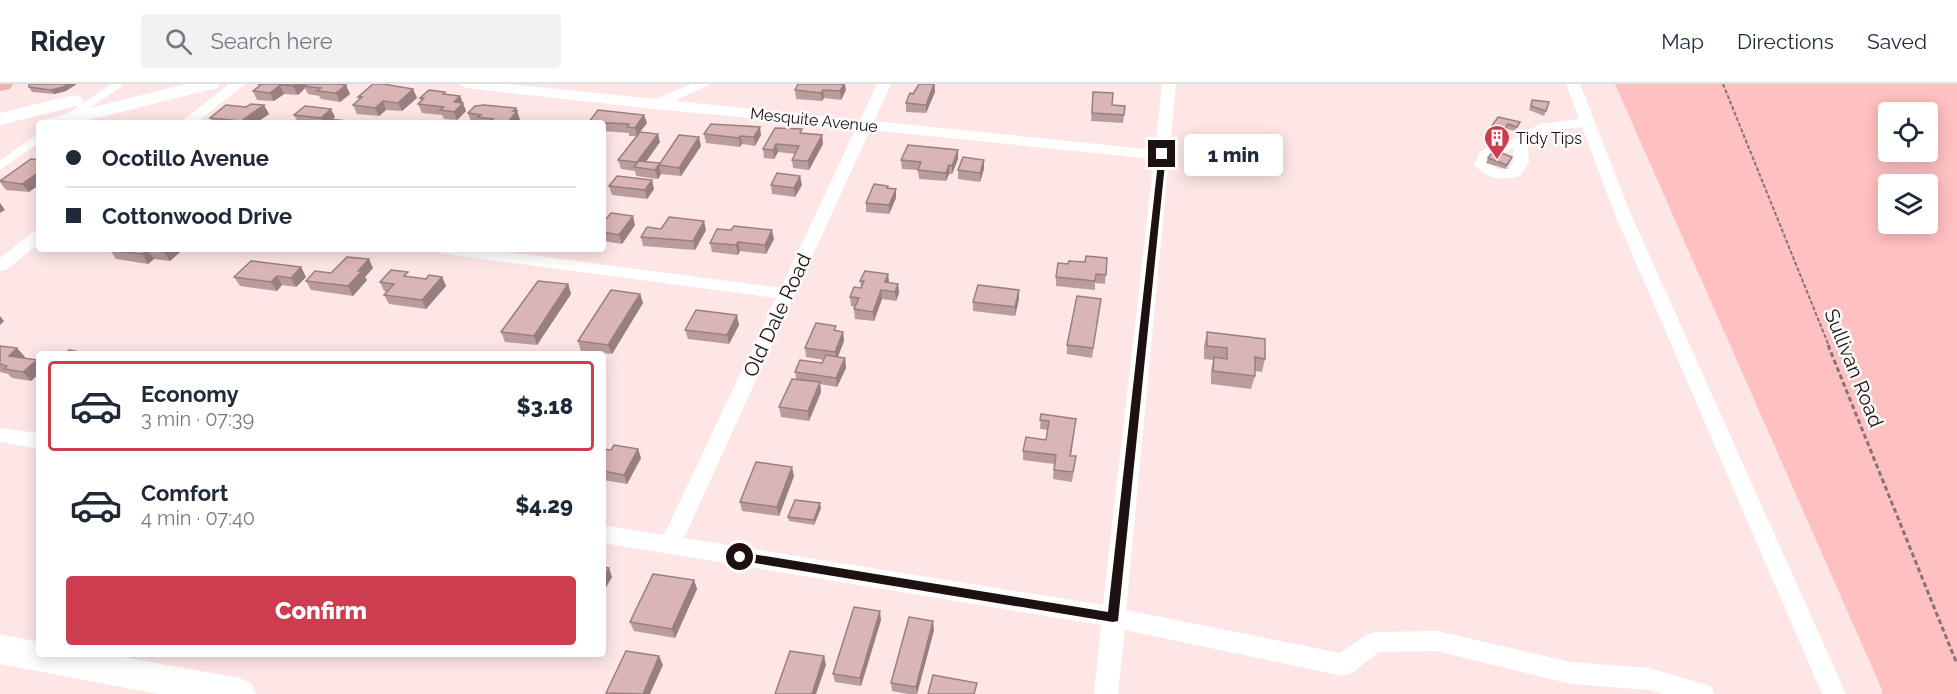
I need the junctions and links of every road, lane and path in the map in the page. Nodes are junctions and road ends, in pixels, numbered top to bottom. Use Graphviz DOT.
graph roads {
  1 [pos="145,84"];
  2 [pos="210,84"];
  3 [pos="238,84"];
  4 [pos="466,84"];
  5 [pos="703,84"];
  6 [pos="884,84"];
  7 [pos="1169,84"];
  8 [pos="1573,84"];
  9 [pos="1723,84"];
  10 [pos="110,89"];
  11 [pos="654,105"];
  12 [pos="0,119"];
  13 [pos="63,120"];
  14 [pos="68,120"];
  15 [pos="191,120"];
  16 [pos="1587,122"];
  17 [pos="866,125"];
  18 [pos="36,127"];
  19 [pos="0,135"];
  20 [pos="36,140"];
  21 [pos="1520,142"];
  22 [pos="1162,154"];
  23 [pos="0,165"];
  24 [pos="36,238"];
  25 [pos="468,252"];
  26 [pos="0,266"];
  27 [pos="786,294"];
  28 [pos="0,435"];
  29 [pos="36,441"];
  30 [pos="606,534"];
  31 [pos="670,545"];
  32 [pos="1113,617"];
  33 [pos="0,649"];
  34 [pos="36,656"];
  35 [pos="42,657"];
  36 [pos="1957,663"];
  37 [pos="239,694"];
  38 [pos="1106,694"];
  39 [pos="1702,694"];
  40 [pos="1834,694"];
  1 -- 10 [label="street"];
  2 -- 14 [label="street"];
  3 -- 15 [label="street"];
  4 -- 11 [label="street, Mesquite Avenue"];
  5 -- 11 [label="street"];
  6 -- 17 [label="street, Old Dale Road"];
  7 -- 22 [label="street"];
  8 -- 16 [label="street"];
  9 -- 36 [label="path, Sullivan Road"];
  10 -- 12 [label="street"];
  10 -- 13 [label="lane"];
  11 -- 17 [label="street, Mesquite Avenue"];
  16 -- 21 [label="street"];
  16 -- 40 [label="street"];
  17 -- 22 [label="street, Mesquite Avenue"];
  17 -- 27 [label="street, Old Dale Road"];
  18 -- 19 [label="street"];
  20 -- 23 [label="lane"];
  22 -- 32 [label="street"];
  24 -- 26 [label="street"];
  25 -- 27 [label="street"];
  27 -- 31 [label="street, Old Dale Road"];
  28 -- 29 [label="street"];
  30 -- 31 [label="street"];
  31 -- 32 [label="street"];
  32 -- 38 [label="street"];
  32 -- 39 [label="street"];
  33 -- 34 [label="street"];
  35 -- 37 [label="street"];
}
